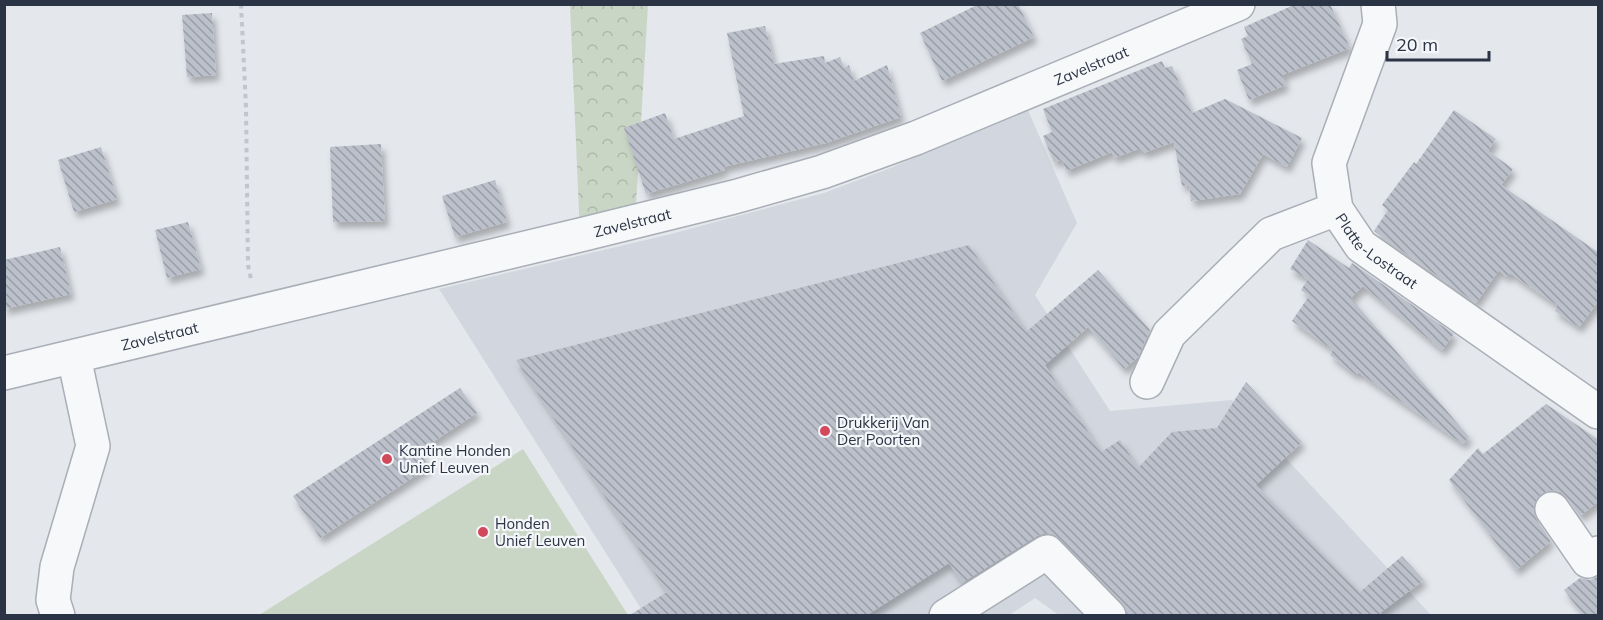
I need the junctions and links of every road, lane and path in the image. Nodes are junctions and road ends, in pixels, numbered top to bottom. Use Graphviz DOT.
graph roads {
  1 [pos="242,4"];
  2 [pos="1238,4"];
  3 [pos="1378,4"];
  4 [pos="1336,209"];
  5 [pos="259,313"];
  6 [pos="74,357"];
  7 [pos="4,373"];
  8 [pos="1147,382"];
  9 [pos="1599,412"];
  10 [pos="1552,509"];
  11 [pos="1599,553"];
  12 [pos="58,615"];
  13 [pos="946,615"];
  14 [pos="1109,615"];
  1 -- 5 [label="path"];
  2 -- 5 [label="street, Zavelstraat"];
  3 -- 4 [label="street, Platte-Lostraat"];
  4 -- 8 [label="street"];
  4 -- 9 [label="street, Platte-Lostraat"];
  5 -- 6 [label="street, Zavelstraat"];
  6 -- 7 [label="street, Zavelstraat"];
  6 -- 12 [label="street"];
  10 -- 11 [label="street"];
  13 -- 14 [label="street"];
}
